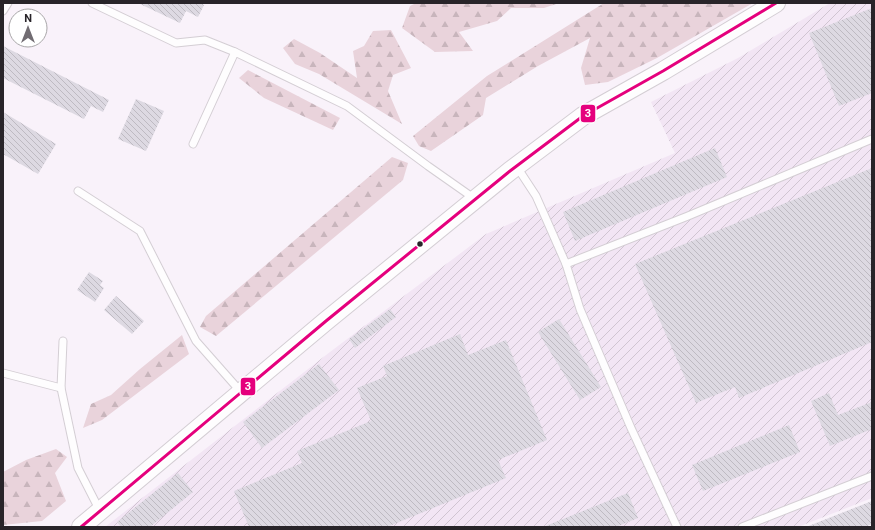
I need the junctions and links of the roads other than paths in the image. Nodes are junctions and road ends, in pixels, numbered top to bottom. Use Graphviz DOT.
graph roads {
  1 [pos="8,3"];
  2 [pos="92,3"];
  3 [pos="776,3"];
  4 [pos="3,10"];
  5 [pos="235,52"];
  6 [pos="872,139"];
  7 [pos="193,144"];
  8 [pos="516,167"];
  9 [pos="78,191"];
  10 [pos="476,199"];
  11 [pos="566,264"];
  12 [pos="64,341"];
  13 [pos="3,373"];
  14 [pos="61,388"];
  15 [pos="241,392"];
  16 [pos="872,476"];
  17 [pos="100,511"];
  18 [pos="81,527"];
  19 [pos="677,527"];
  20 [pos="742,527"];
  1 -- 4 [label="lane"];
  2 -- 5 [label="lane"];
  3 -- 8 [label="street"];
  5 -- 7 [label="lane"];
  5 -- 10 [label="lane"];
  6 -- 11 [label="lane"];
  8 -- 10 [label="street"];
  8 -- 11 [label="lane"];
  9 -- 15 [label="lane"];
  10 -- 15 [label="street"];
  11 -- 19 [label="lane"];
  12 -- 14 [label="lane"];
  13 -- 14 [label="lane"];
  14 -- 17 [label="lane"];
  15 -- 17 [label="street"];
  16 -- 20 [label="lane"];
  17 -- 18 [label="street"];
}
